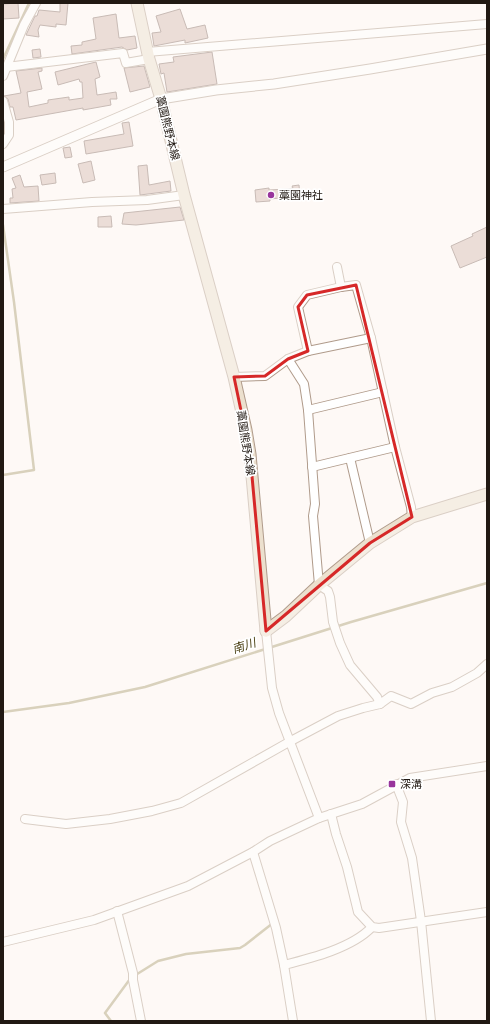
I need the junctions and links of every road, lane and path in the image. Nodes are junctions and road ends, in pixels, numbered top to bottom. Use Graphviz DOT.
graph roads {
  1 [pos="36,3"];
  2 [pos="137,3"];
  3 [pos="487,24"];
  4 [pos="487,48"];
  5 [pos="148,55"];
  6 [pos="6,67"];
  7 [pos="3,76"];
  8 [pos="161,99"];
  9 [pos="3,101"];
  10 [pos="3,144"];
  11 [pos="3,165"];
  12 [pos="184,195"];
  13 [pos="3,209"];
  14 [pos="337,267"];
  15 [pos="341,287"];
  16 [pos="371,338"];
  17 [pos="308,351"];
  18 [pos="288,359"];
  19 [pos="234,377"];
  20 [pos="383,392"];
  21 [pos="308,410"];
  22 [pos="395,447"];
  23 [pos="350,458"];
  24 [pos="312,467"];
  25 [pos="487,494"];
  26 [pos="412,517"];
  27 [pos="370,543"];
  28 [pos="319,585"];
  29 [pos="266,631"];
  30 [pos="487,664"];
  31 [pos="380,704"];
  32 [pos="289,742"];
  33 [pos="487,766"];
  34 [pos="396,784"];
  35 [pos="331,814"];
  36 [pos="319,818"];
  37 [pos="25,819"];
  38 [pos="253,852"];
  39 [pos="117,911"];
  40 [pos="487,912"];
  41 [pos="421,921"];
  42 [pos="372,928"];
  43 [pos="3,942"];
  44 [pos="284,965"];
  45 [pos="141,1021"];
  46 [pos="293,1021"];
  47 [pos="431,1021"];
  1 -- 6 [label="street"];
  2 -- 5 [label="main road, 藁園熊野本線"];
  3 -- 5 [label="street"];
  4 -- 8 [label="street"];
  5 -- 6 [label="street"];
  5 -- 8 [label="main road, 藁園熊野本線"];
  6 -- 7 [label="street"];
  8 -- 11 [label="street"];
  8 -- 12 [label="main road, 藁園熊野本線"];
  9 -- 10 [label="street"];
  12 -- 13 [label="street"];
  12 -- 19 [label="main road, 藁園熊野本線"];
  14 -- 15 [label="street"];
  15 -- 16 [label="street"];
  15 -- 17 [label="street"];
  16 -- 17 [label="street"];
  16 -- 20 [label="street"];
  17 -- 18 [label="street"];
  18 -- 19 [label="street"];
  18 -- 21 [label="street"];
  19 -- 29 [label="main road, 藁園熊野本線"];
  20 -- 21 [label="street"];
  20 -- 22 [label="street"];
  21 -- 24 [label="street"];
  22 -- 23 [label="street"];
  22 -- 26 [label="street"];
  23 -- 24 [label="street"];
  23 -- 27 [label="street"];
  24 -- 28 [label="street"];
  25 -- 26 [label="main road"];
  26 -- 27 [label="main road"];
  27 -- 28 [label="main road"];
  28 -- 29 [label="main road"];
  28 -- 31 [label="street"];
  29 -- 32 [label="street"];
  30 -- 31 [label="street"];
  31 -- 32 [label="street"];
  32 -- 36 [label="street"];
  32 -- 37 [label="street"];
  33 -- 34 [label="street"];
  34 -- 35 [label="street"];
  34 -- 41 [label="street"];
  35 -- 36 [label="street"];
  35 -- 42 [label="street"];
  36 -- 38 [label="street"];
  38 -- 39 [label="street"];
  38 -- 44 [label="street"];
  39 -- 43 [label="street"];
  39 -- 45 [label="street"];
  40 -- 41 [label="street"];
  41 -- 42 [label="street"];
  41 -- 47 [label="street"];
  42 -- 44 [label="street"];
  44 -- 46 [label="street"];
}
